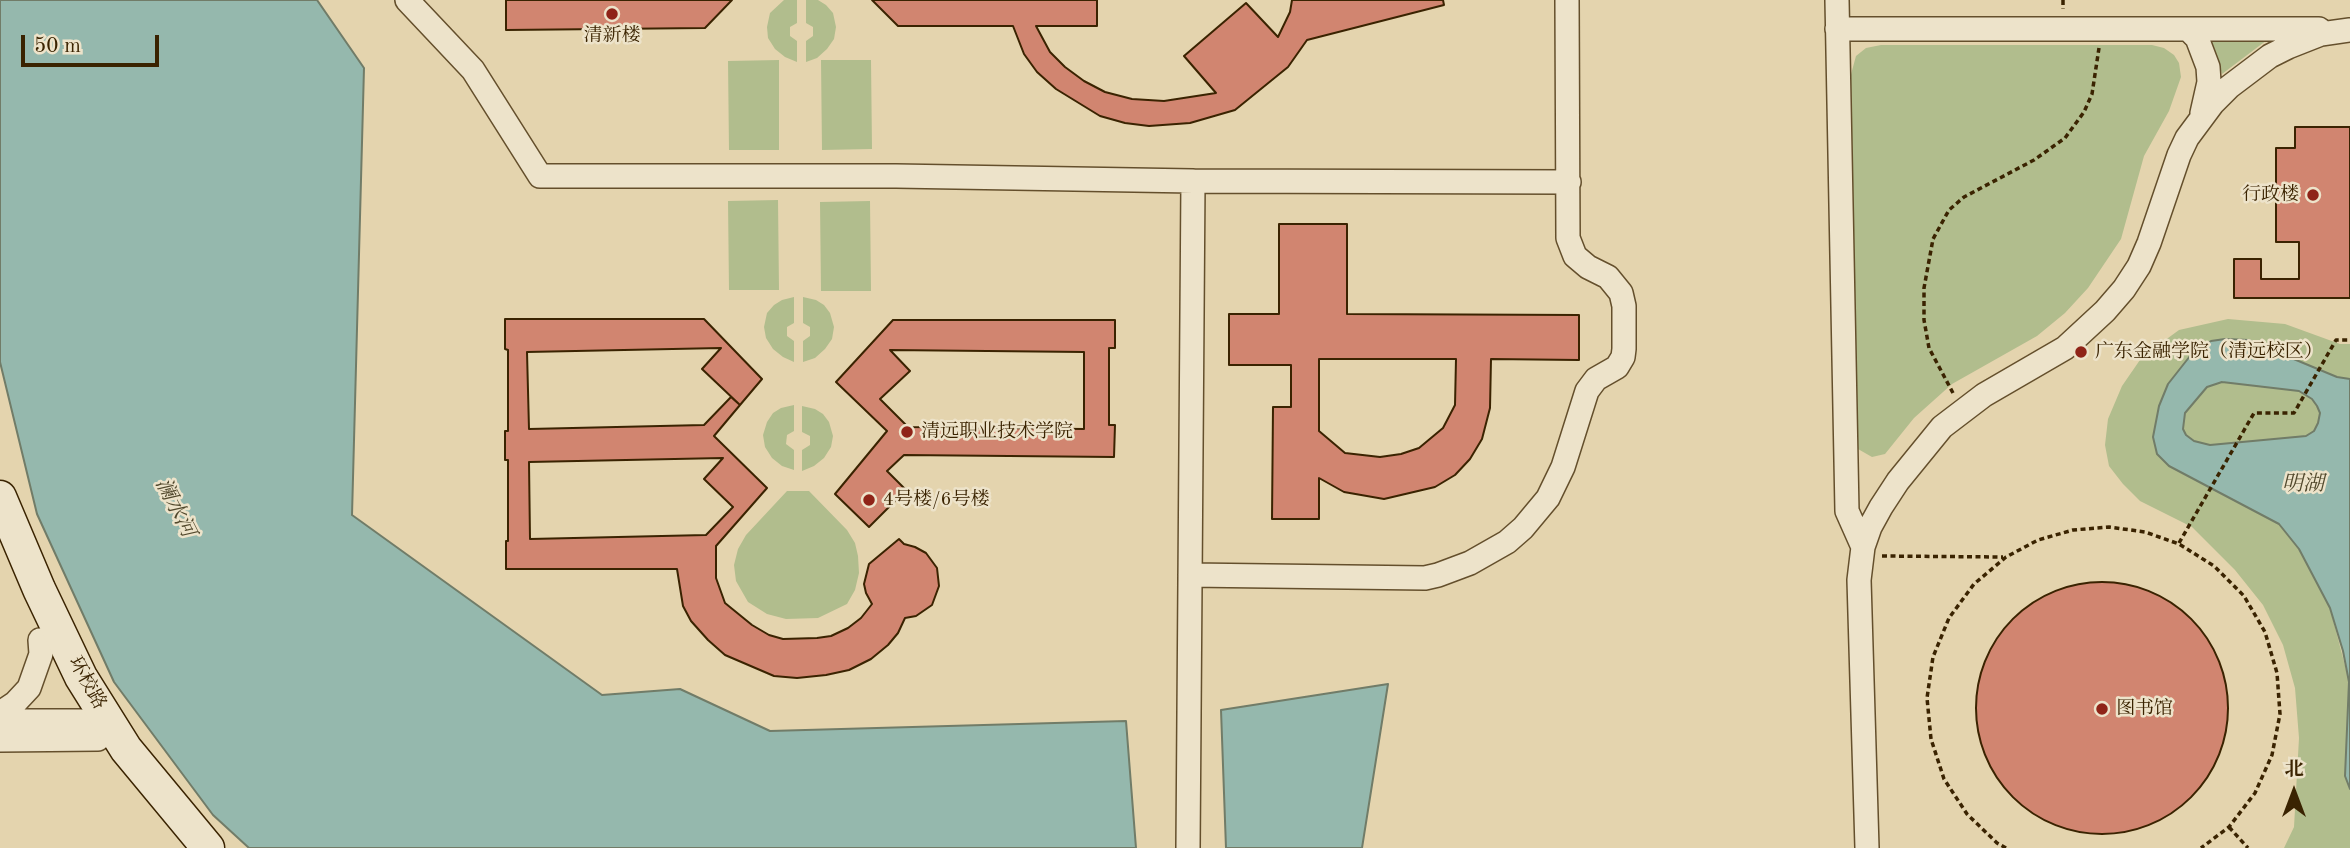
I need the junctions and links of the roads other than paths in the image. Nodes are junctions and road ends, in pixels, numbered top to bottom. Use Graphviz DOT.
graph roads {
  1 [pos="407,0"];
  2 [pos="1567,0"];
  3 [pos="1837,0"];
  4 [pos="1838,29"];
  5 [pos="2188,29"];
  6 [pos="2350,30"];
  7 [pos="2198,122"];
  8 [pos="1193,181"];
  9 [pos="1569,182"];
  10 [pos="0,497"];
  11 [pos="1862,551"];
  12 [pos="0,552"];
  13 [pos="1190,576"];
  14 [pos="40,640"];
  15 [pos="0,713"];
  16 [pos="0,721"];
  17 [pos="92,730"];
  18 [pos="0,740"];
  19 [pos="180,848"];
  20 [pos="208,848"];
  21 [pos="1188,848"];
  22 [pos="1867,848"];
  1 -- 8 [label="street"];
  2 -- 9 [label="street"];
  3 -- 4 [label="street"];
  4 -- 5 [label="street"];
  4 -- 11 [label="street"];
  5 -- 6 [label="street"];
  5 -- 7 [label="street"];
  6 -- 7 [label="street"];
  7 -- 11 [label="street"];
  8 -- 9 [label="street"];
  8 -- 13 [label="street"];
  9 -- 13 [label="street"];
  10 -- 20 [label="street, 环校路"];
  11 -- 22 [label="street"];
  12 -- 14 [label="street, 环校路"];
  13 -- 21 [label="street"];
  14 -- 15 [label="street"];
  14 -- 17 [label="street, 环校路"];
  16 -- 17 [label="street"];
  17 -- 18 [label="street"];
  17 -- 19 [label="street, 环校路"];
}
